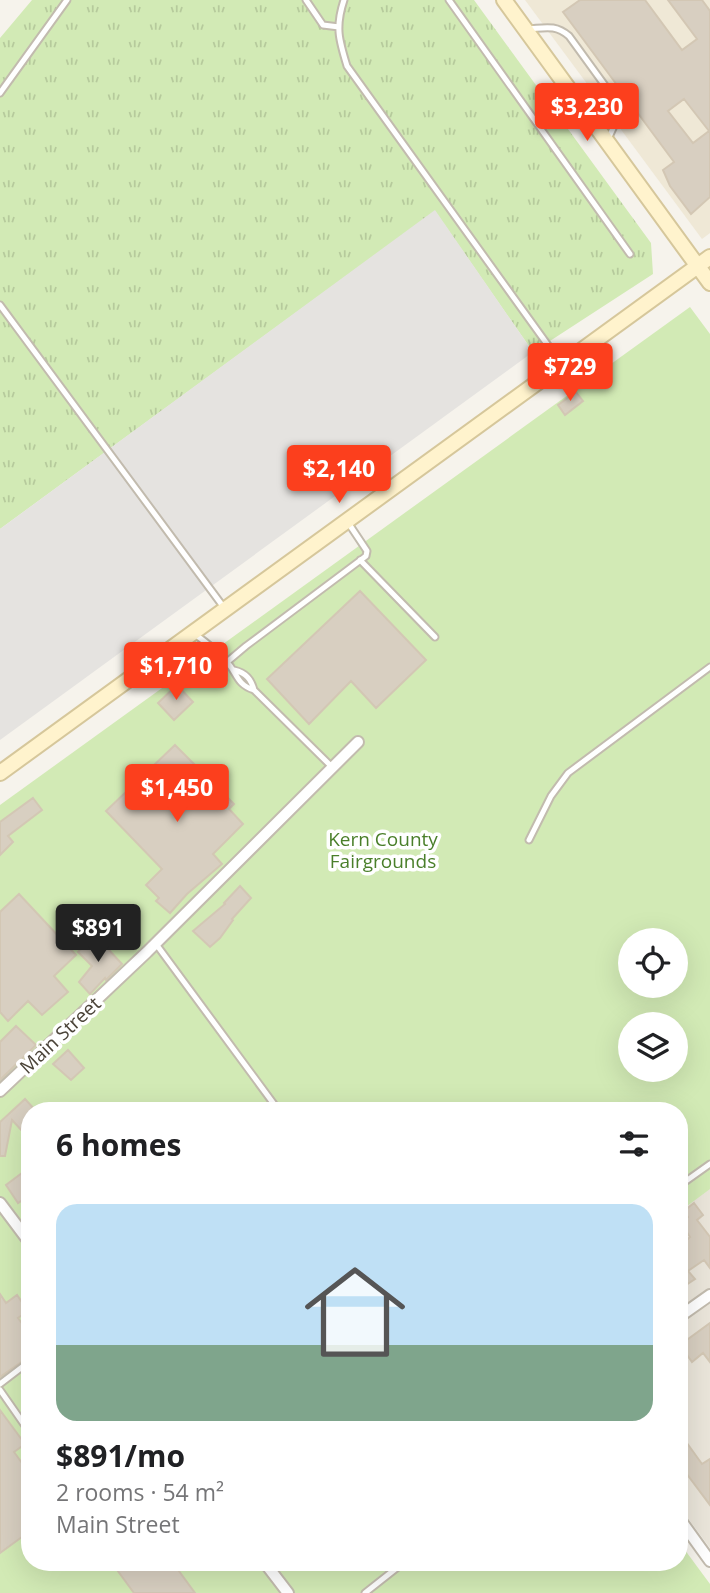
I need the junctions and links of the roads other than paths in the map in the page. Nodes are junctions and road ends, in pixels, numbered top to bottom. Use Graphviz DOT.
graph roads {
  1 [pos="67,0"];
  2 [pos="306,0"];
  3 [pos="344,0"];
  4 [pos="449,0"];
  5 [pos="504,0"];
  6 [pos="339,27"];
  7 [pos="526,29"];
  8 [pos="0,93"];
  9 [pos="607,142"];
  10 [pos="630,254"];
  11 [pos="704,262"];
  12 [pos="710,283"];
  13 [pos="0,305"];
  14 [pos="562,365"];
  15 [pos="346,521"];
  16 [pos="360,561"];
  17 [pos="225,610"];
  18 [pos="193,633"];
  19 [pos="435,637"];
  20 [pos="227,662"];
  21 [pos="710,667"];
  22 [pos="358,742"];
  23 [pos="332,768"];
  24 [pos="0,773"];
  25 [pos="529,840"];
  26 [pos="156,944"];
  27 [pos="0,1091"];
  28 [pos="272,1102"];
  29 [pos="710,1164"];
  30 [pos="688,1180"];
  31 [pos="0,1203"];
  32 [pos="21,1231"];
  33 [pos="710,1295"];
  34 [pos="688,1311"];
  35 [pos="21,1369"];
  36 [pos="0,1384"];
  37 [pos="0,1390"];
  38 [pos="21,1420"];
  39 [pos="688,1530"];
  40 [pos="710,1561"];
  41 [pos="271,1571"];
  42 [pos="393,1571"];
  43 [pos="288,1593"];
  44 [pos="365,1593"];
  1 -- 8 [label="lane"];
  2 -- 6 [label="lane"];
  3 -- 6 [label="lane"];
  4 -- 10 [label="lane"];
  5 -- 7 [label="street"];
  6 -- 14 [label="lane"];
  7 -- 9 [label="street"];
  7 -- 9 [label="lane"];
  9 -- 11 [label="street"];
  11 -- 12 [label="street"];
  11 -- 14 [label="street"];
  13 -- 17 [label="lane"];
  14 -- 15 [label="street"];
  15 -- 16 [label="lane"];
  15 -- 17 [label="street"];
  16 -- 19 [label="lane"];
  16 -- 20 [label="lane"];
  17 -- 18 [label="street"];
  18 -- 20 [label="lane"];
  18 -- 24 [label="street"];
  20 -- 23 [label="lane"];
  21 -- 25 [label="lane"];
  22 -- 23 [label="street, Main Street"];
  23 -- 26 [label="street, Main Street"];
  26 -- 27 [label="street, Main Street"];
  26 -- 28 [label="lane"];
  29 -- 30 [label="lane"];
  31 -- 32 [label="street"];
  33 -- 34 [label="street"];
  35 -- 36 [label="lane"];
  37 -- 38 [label="lane"];
  39 -- 40 [label="street"];
  41 -- 43 [label="street"];
  42 -- 44 [label="lane"];
}
